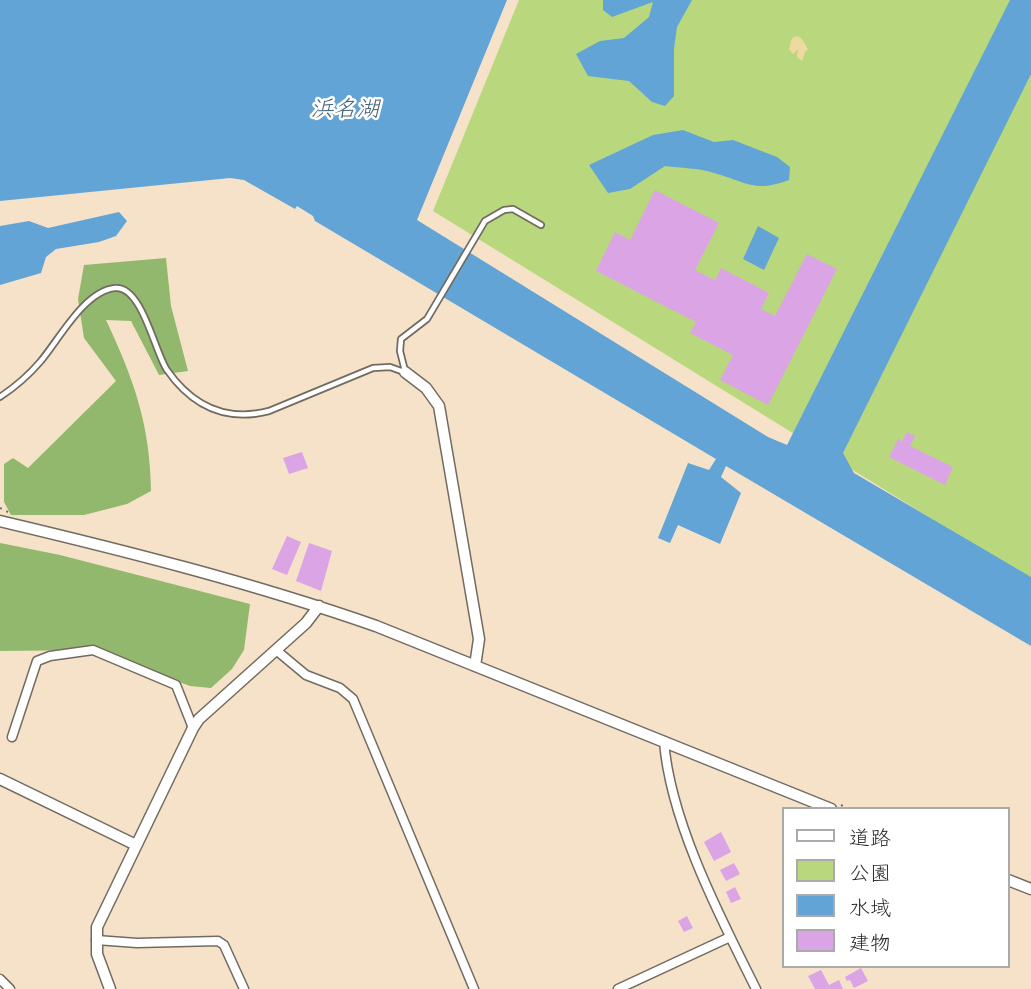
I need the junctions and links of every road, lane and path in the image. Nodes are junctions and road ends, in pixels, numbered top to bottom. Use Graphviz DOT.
graph roads {
  1 [pos="541,225"];
  2 [pos="405,372"];
  3 [pos="0,397"];
  4 [pos="0,521"];
  5 [pos="319,606"];
  6 [pos="276,650"];
  7 [pos="475,666"];
  8 [pos="193,728"];
  9 [pos="12,737"];
  10 [pos="664,741"];
  11 [pos="0,779"];
  12 [pos="826,807"];
  13 [pos="136,845"];
  14 [pos="1010,881"];
  15 [pos="1031,889"];
  16 [pos="730,937"];
  17 [pos="96,940"];
  18 [pos="0,979"];
  19 [pos="10,989"];
  20 [pos="110,989"];
  21 [pos="244,989"];
  22 [pos="474,989"];
  23 [pos="618,989"];
  24 [pos="756,989"];
  1 -- 2 [label="lane"];
  2 -- 3 [label="lane"];
  2 -- 7 [label="street"];
  4 -- 5 [label="street"];
  5 -- 6 [label="street"];
  5 -- 7 [label="street"];
  6 -- 8 [label="street"];
  6 -- 22 [label="street"];
  7 -- 10 [label="street"];
  8 -- 9 [label="street"];
  8 -- 13 [label="street"];
  10 -- 12 [label="street"];
  10 -- 16 [label="street"];
  11 -- 13 [label="street"];
  13 -- 17 [label="street"];
  14 -- 15 [label="street"];
  16 -- 23 [label="street"];
  16 -- 24 [label="street"];
  17 -- 20 [label="street"];
  17 -- 21 [label="street"];
  18 -- 19 [label="street"];
}
